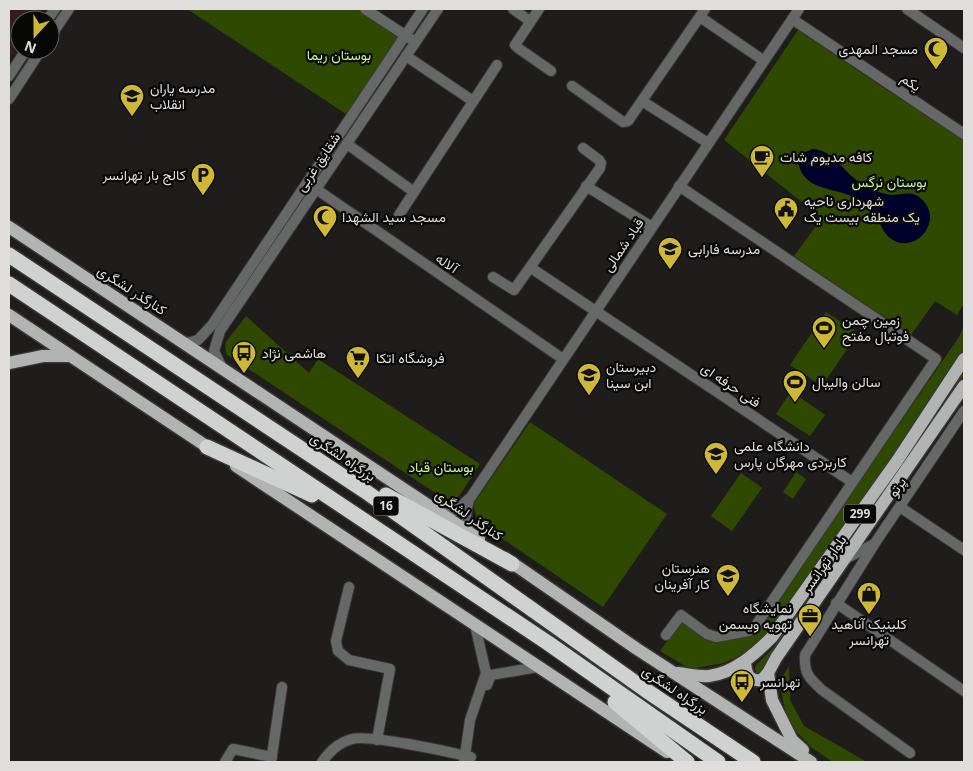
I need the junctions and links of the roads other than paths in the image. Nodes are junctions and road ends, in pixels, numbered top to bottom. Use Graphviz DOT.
graph roads {
  1 [pos="69,9"];
  2 [pos="365,9"];
  3 [pos="423,9"];
  4 [pos="438,9"];
  5 [pos="513,9"];
  6 [pos="538,9"];
  7 [pos="798,9"];
  8 [pos="907,9"];
  9 [pos="703,13"];
  10 [pos="792,19"];
  11 [pos="530,21"];
  12 [pos="60,22"];
  13 [pos="405,35"];
  14 [pos="416,42"];
  15 [pos="964,48"];
  16 [pos="406,56"];
  17 [pos="19,60"];
  18 [pos="34,60"];
  19 [pos="763,60"];
  20 [pos="497,65"];
  21 [pos="551,71"];
  22 [pos="9,76"];
  23 [pos="572,86"];
  24 [pos="9,98"];
  25 [pos="473,101"];
  26 [pos="642,101"];
  27 [pos="964,134"];
  28 [pos="708,143"];
  29 [pos="347,144"];
  30 [pos="583,148"];
  31 [pos="586,186"];
  32 [pos="679,186"];
  33 [pos="316,189"];
  34 [pos="414,192"];
  35 [pos="399,215"];
  36 [pos="283,218"];
  37 [pos="293,224"];
  38 [pos="652,226"];
  39 [pos="9,227"];
  40 [pos="10,256"];
  41 [pos="531,268"];
  42 [pos="493,277"];
  43 [pos="9,284"];
  44 [pos="595,311"];
  45 [pos="9,315"];
  46 [pos="216,328"];
  47 [pos="186,343"];
  48 [pos="71,356"];
  49 [pos="563,359"];
  50 [pos="964,359"];
  51 [pos="9,363"];
  52 [pos="223,370"];
  53 [pos="964,386"];
  54 [pos="964,411"];
  55 [pos="290,440"];
  56 [pos="207,447"];
  57 [pos="852,482"];
  58 [pos="471,497"];
  59 [pos="900,507"];
  60 [pos="442,514"];
  61 [pos="354,515"];
  62 [pos="472,534"];
  63 [pos="875,544"];
  64 [pos="964,550"];
  65 [pos="847,558"];
  66 [pos="512,564"];
  67 [pos="349,587"];
  68 [pos="836,603"];
  69 [pos="476,625"];
  70 [pos="666,635"];
  71 [pos="548,643"];
  72 [pos="745,662"];
  73 [pos="538,667"];
  74 [pos="675,673"];
  75 [pos="768,673"];
  76 [pos="282,687"];
  77 [pos="964,691"];
  78 [pos="377,740"];
  79 [pos="910,753"];
  80 [pos="271,759"];
  81 [pos="467,759"];
  82 [pos="225,762"];
  83 [pos="322,762"];
  84 [pos="681,762"];
  85 [pos="686,762"];
  86 [pos="718,762"];
  87 [pos="753,762"];
  88 [pos="811,762"];
  89 [pos="815,762"];
  1 -- 12 [label="street"];
  2 -- 13 [label="street"];
  3 -- 13 [label="street, شقایق غربی"];
  4 -- 14 [label="street, شقایق غربی"];
  5 -- 11 [label="street"];
  6 -- 11 [label="street"];
  7 -- 10 [label="street, قباد شمالی"];
  8 -- 15 [label="street"];
  9 -- 19 [label="street"];
  9 -- 26 [label="street"];
  10 -- 19 [label="street, قباد شمالی"];
  10 -- 27 [label="street, یکم"];
  11 -- 21 [label="street"];
  13 -- 14 [label="street"];
  13 -- 36 [label="street, شقایق غربی"];
  14 -- 16 [label="street, شقایق غربی"];
  16 -- 25 [label="street"];
  16 -- 29 [label="street, شقایق غربی"];
  17 -- 22 [label="street"];
  18 -- 24 [label="street"];
  19 -- 28 [label="street, قباد شمالی"];
  20 -- 25 [label="street"];
  23 -- 26 [label="street"];
  25 -- 34 [label="street"];
  26 -- 28 [label="street"];
  28 -- 32 [label="street, قباد شمالی"];
  29 -- 33 [label="street, شقایق غربی"];
  29 -- 34 [label="street"];
  30 -- 31 [label="street"];
  31 -- 38 [label="street"];
  31 -- 41 [label="street"];
  32 -- 38 [label="street, قباد شمالی"];
  32 -- 57 [label="street"];
  33 -- 37 [label="street, شقایق غربی"];
  33 -- 49 [label="street, آلاله"];
  34 -- 35 [label="street"];
  36 -- 37 [label="street"];
  36 -- 46 [label="street, شقایق غربی"];
  37 -- 46 [label="street, شقایق غربی"];
  38 -- 44 [label="street, قباد شمالی"];
  39 -- 47 [label="main road, کنارگذر لشگری"];
  40 -- 55 [label="highway, بزرگراه لشگری / 16"];
  41 -- 42 [label="street"];
  41 -- 44 [label="street, فنی حرفه ای"];
  43 -- 61 [label="highway, 16"];
  44 -- 49 [label="street, قباد شمالی"];
  44 -- 57 [label="street, فنی حرفه ای"];
  45 -- 48 [label="main road"];
  46 -- 47 [label="street"];
  46 -- 52 [label="street"];
  47 -- 52 [label="main road, کنارگذر لشگری"];
  48 -- 51 [label="main road"];
  48 -- 56 [label="main road"];
  49 -- 58 [label="street, قباد شمالی"];
  50 -- 72 [label="main road, بلوار تهرانسر / 299"];
  52 -- 60 [label="main road, کنارگذر لشگری"];
  53 -- 65 [label="main road, بلوار تهرانسر / 299"];
  54 -- 59 [label="street, پرتو"];
  55 -- 66 [label="highway"];
  55 -- 87 [label="highway, بزرگراه لشگری / 16"];
  56 -- 61 [label="highway"];
  56 -- 69 [label="main road"];
  57 -- 70 [label="street"];
  58 -- 60 [label="street"];
  58 -- 62 [label="street"];
  59 -- 63 [label="street, پرتو"];
  59 -- 64 [label="street"];
  60 -- 62 [label="main road, کنارگذر لشگری"];
  61 -- 71 [label="highway, 16"];
  62 -- 66 [label="main road, کنارگذر لشگری"];
  63 -- 65 [label="street"];
  63 -- 68 [label="street, پرتو"];
  65 -- 75 [label="main road, بلوار تهرانسر / 299"];
  66 -- 74 [label="main road, کنارگذر لشگری"];
  67 -- 78 [label="street"];
  68 -- 77 [label="street"];
  68 -- 79 [label="street, پرتو"];
  69 -- 73 [label="main road"];
  69 -- 81 [label="street"];
  71 -- 85 [label="highway"];
  71 -- 86 [label="highway, 16"];
  72 -- 74 [label="main road, بلوار تهرانسر / 299"];
  72 -- 75 [label="main road"];
  73 -- 81 [label="street"];
  73 -- 84 [label="main road"];
  74 -- 88 [label="main road, کنارگذر لشگری"];
  75 -- 89 [label="main road"];
  76 -- 80 [label="street"];
  78 -- 81 [label="street"];
  78 -- 83 [label="street"];
  80 -- 82 [label="street"];
}
